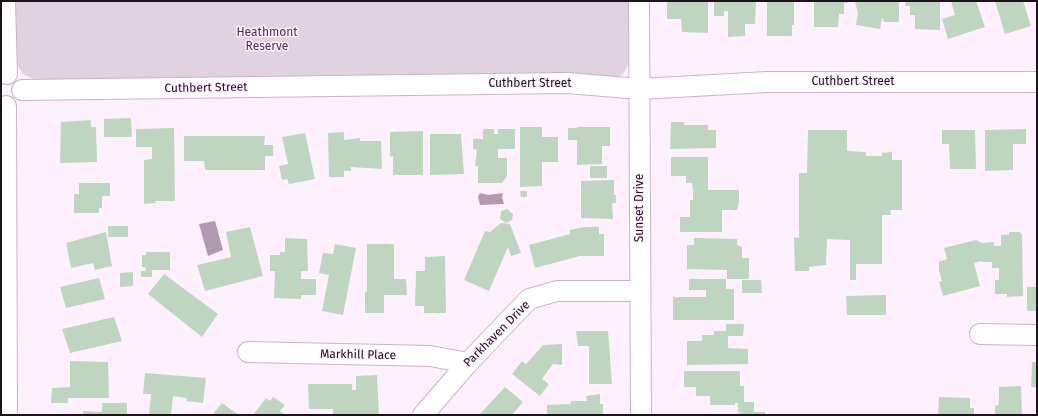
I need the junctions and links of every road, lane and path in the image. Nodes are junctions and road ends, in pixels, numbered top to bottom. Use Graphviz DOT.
graph roads {
  1 [pos="5,1"];
  2 [pos="639,1"];
  3 [pos="4,74"];
  4 [pos="1037,82"];
  5 [pos="640,89"];
  6 [pos="22,90"];
  7 [pos="3,106"];
  8 [pos="640,291"];
  9 [pos="980,334"];
  10 [pos="1037,335"];
  11 [pos="248,352"];
  12 [pos="468,363"];
  13 [pos="7,415"];
  14 [pos="423,415"];
  15 [pos="641,415"];
  1 -- 3 [label="street"];
  2 -- 5 [label="street, Sunset Drive"];
  3 -- 6 [label="street"];
  4 -- 5 [label="street, Cuthbert Street"];
  5 -- 6 [label="street, Cuthbert Street"];
  5 -- 8 [label="street, Sunset Drive"];
  6 -- 7 [label="street"];
  7 -- 13 [label="street"];
  8 -- 12 [label="street, Parkhaven Drive"];
  8 -- 15 [label="street, Sunset Drive"];
  9 -- 10 [label="street"];
  11 -- 12 [label="street, Markhill Place"];
  12 -- 14 [label="street, Parkhaven Drive"];
}
